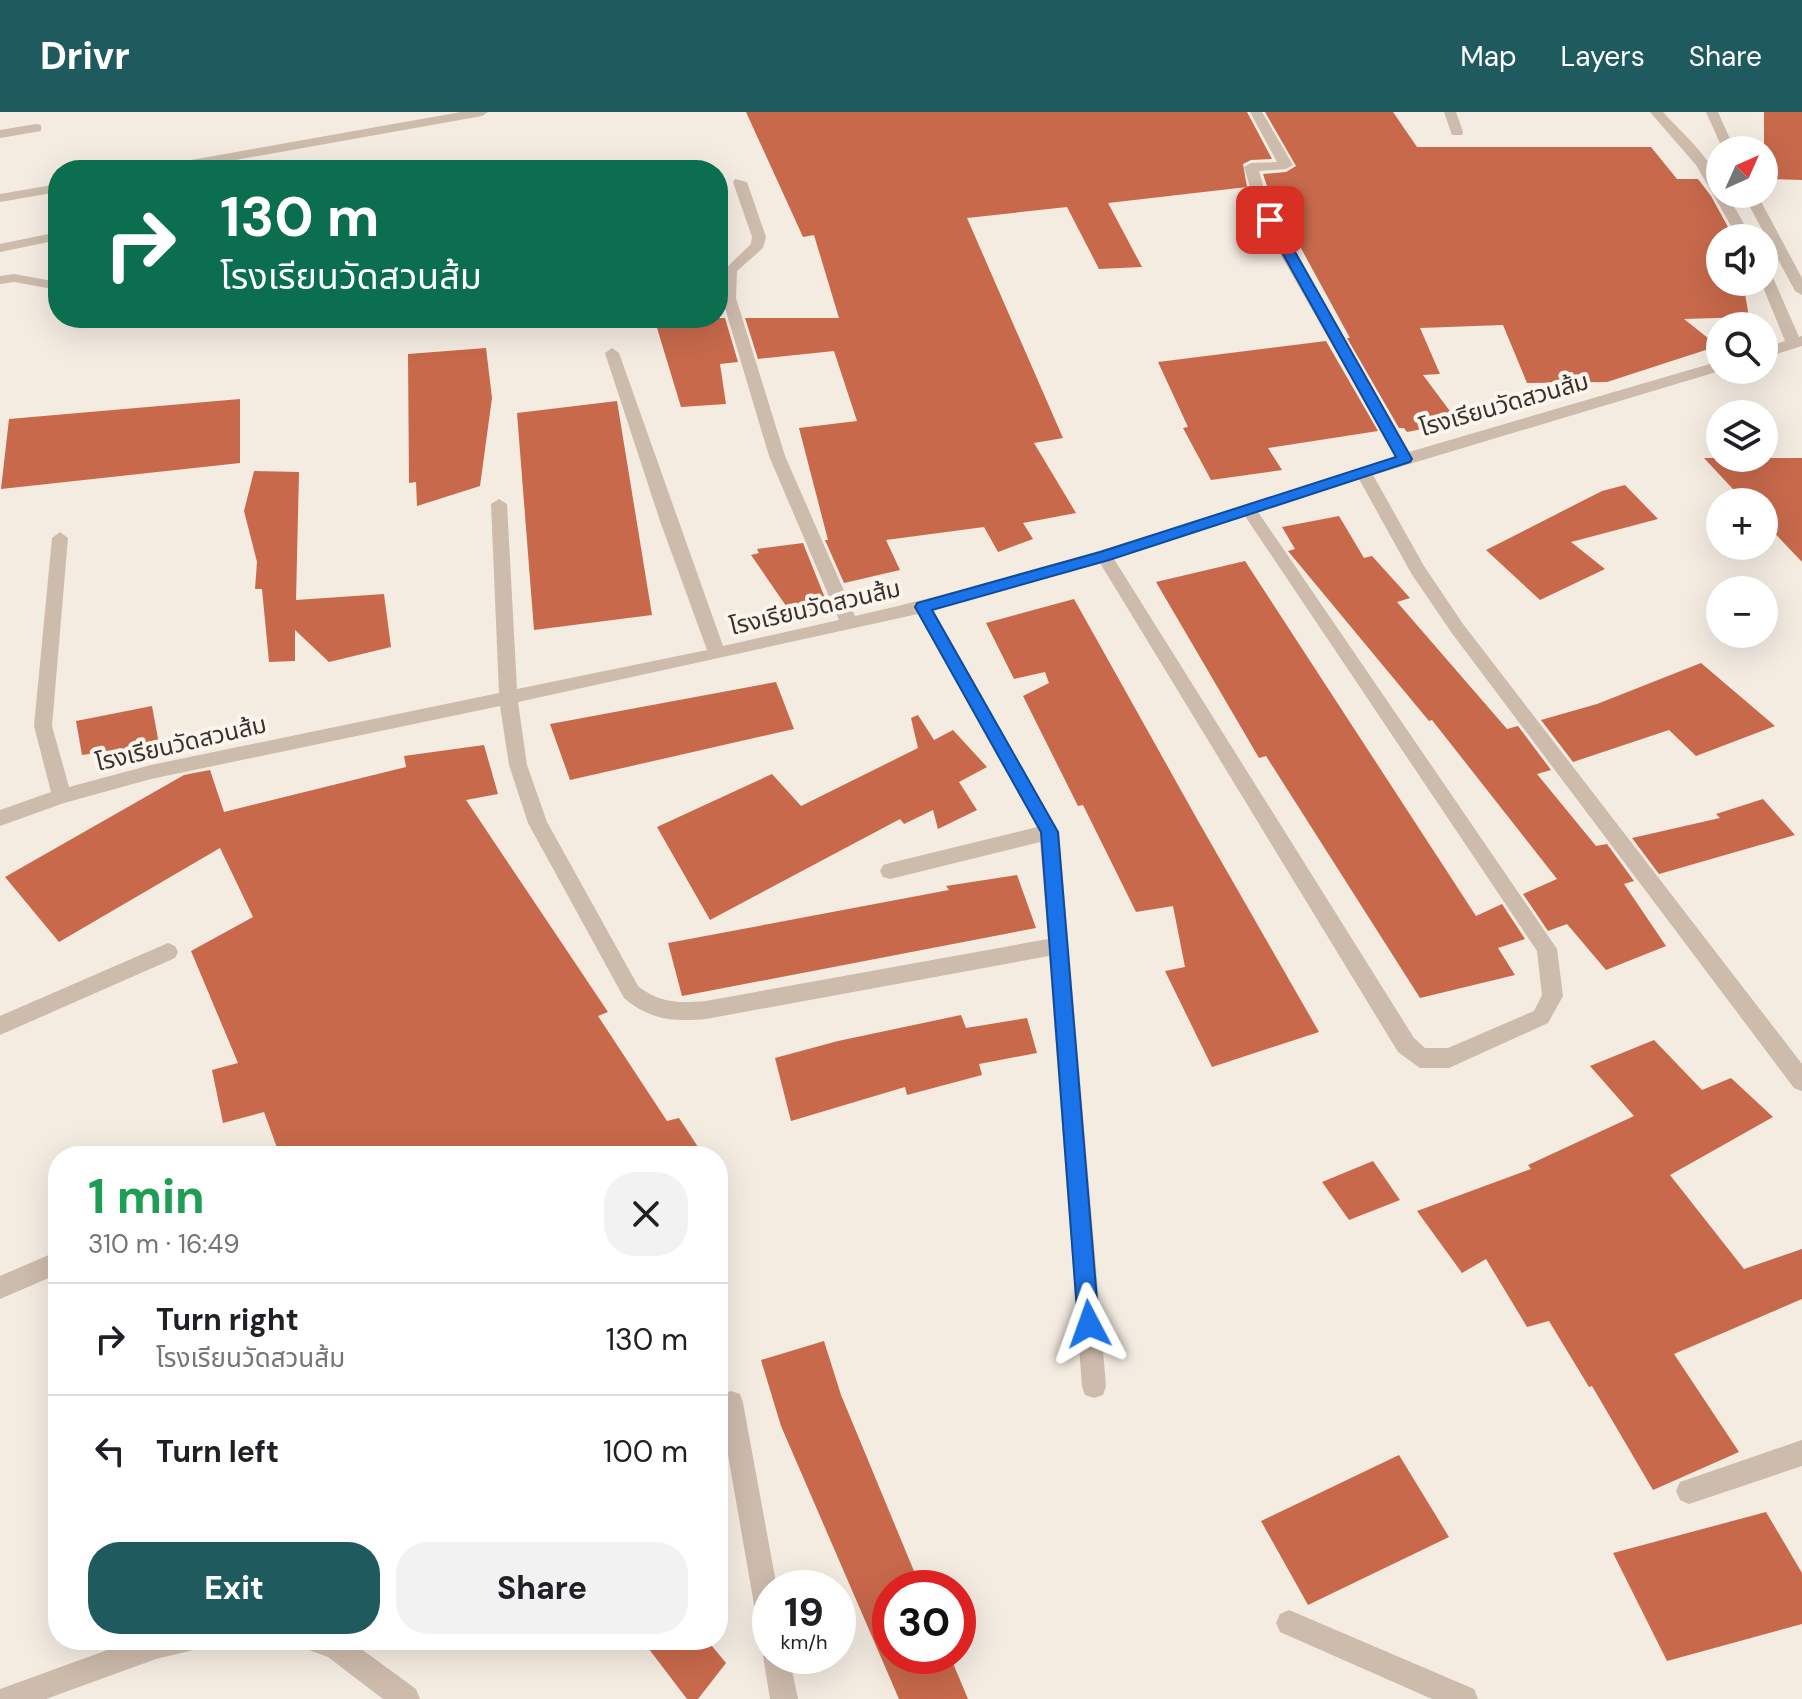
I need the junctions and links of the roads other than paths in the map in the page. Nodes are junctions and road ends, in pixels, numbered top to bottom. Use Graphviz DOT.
graph roads {
  1 [pos="482,112"];
  2 [pos="1256,112"];
  3 [pos="1450,112"];
  4 [pos="1656,112"];
  5 [pos="1712,112"];
  6 [pos="36,128"];
  7 [pos="1457,132"];
  8 [pos="0,134"];
  9 [pos="1723,136"];
  10 [pos="213,160"];
  11 [pos="1706,171"];
  12 [pos="740,182"];
  13 [pos="48,190"];
  14 [pos="0,198"];
  15 [pos="1758,208"];
  16 [pos="48,238"];
  17 [pos="0,248"];
  18 [pos="728,273"];
  19 [pos="0,280"];
  20 [pos="48,284"];
  21 [pos="728,291"];
  22 [pos="1802,291"];
  23 [pos="1775,296"];
  24 [pos="1798,342"];
  25 [pos="1778,348"];
  26 [pos="612,353"];
  27 [pos="1706,370"];
  28 [pos="1405,459"];
  29 [pos="1363,472"];
  30 [pos="499,504"];
  31 [pos="1248,509"];
  32 [pos="60,538"];
  33 [pos="1104,556"];
  34 [pos="923,607"];
  35 [pos="849,623"];
  36 [pos="717,654"];
  37 [pos="508,697"];
  38 [pos="62,796"];
  39 [pos="0,818"];
  40 [pos="1049,832"];
  41 [pos="890,871"];
  42 [pos="1052,947"];
  43 [pos="168,952"];
  44 [pos="0,1026"];
  45 [pos="1802,1081"];
  46 [pos="48,1266"];
  47 [pos="0,1288"];
  48 [pos="1094,1386"];
  49 [pos="731,1403"];
  50 [pos="1802,1453"];
  51 [pos="1689,1491"];
  52 [pos="761,1570"];
  53 [pos="1289,1623"];
  54 [pos="145,1650"];
  55 [pos="340,1650"];
  56 [pos="779,1674"];
  57 [pos="8,1699"];
  58 [pos="406,1699"];
  59 [pos="784,1699"];
  60 [pos="1464,1699"];
  1 -- 10 [label="street"];
  2 -- 28 [label="street"];
  3 -- 7 [label="street"];
  4 -- 11 [label="street"];
  5 -- 9 [label="street"];
  6 -- 8 [label="street"];
  12 -- 18 [label="street"];
  13 -- 14 [label="street"];
  15 -- 22 [label="street"];
  16 -- 17 [label="street"];
  19 -- 20 [label="street"];
  21 -- 35 [label="street"];
  23 -- 24 [label="street"];
  24 -- 25 [label="street"];
  26 -- 36 [label="street"];
  27 -- 28 [label="street, โรงเรียนวัดสวนส้ม"];
  28 -- 29 [label="street, โรงเรียนวัดสวนส้ม"];
  29 -- 31 [label="street, โรงเรียนวัดสวนส้ม"];
  29 -- 45 [label="street"];
  30 -- 37 [label="street"];
  31 -- 33 [label="street, โรงเรียนวัดสวนส้ม"];
  31 -- 33 [label="street"];
  32 -- 38 [label="street"];
  33 -- 34 [label="street, โรงเรียนวัดสวนส้ม"];
  34 -- 35 [label="street, โรงเรียนวัดสวนส้ม"];
  34 -- 40 [label="street"];
  35 -- 36 [label="street, โรงเรียนวัดสวนส้ม"];
  36 -- 37 [label="street, โรงเรียนวัดสวนส้ม"];
  37 -- 38 [label="street, โรงเรียนวัดสวนส้ม"];
  37 -- 42 [label="street"];
  38 -- 39 [label="street, โรงเรียนวัดสวนส้ม"];
  40 -- 41 [label="street"];
  40 -- 48 [label="street"];
  43 -- 44 [label="street"];
  46 -- 47 [label="street"];
  49 -- 52 [label="street"];
  50 -- 51 [label="street"];
  53 -- 60 [label="street"];
  54 -- 57 [label="street"];
  55 -- 58 [label="street"];
  56 -- 59 [label="street"];
}
